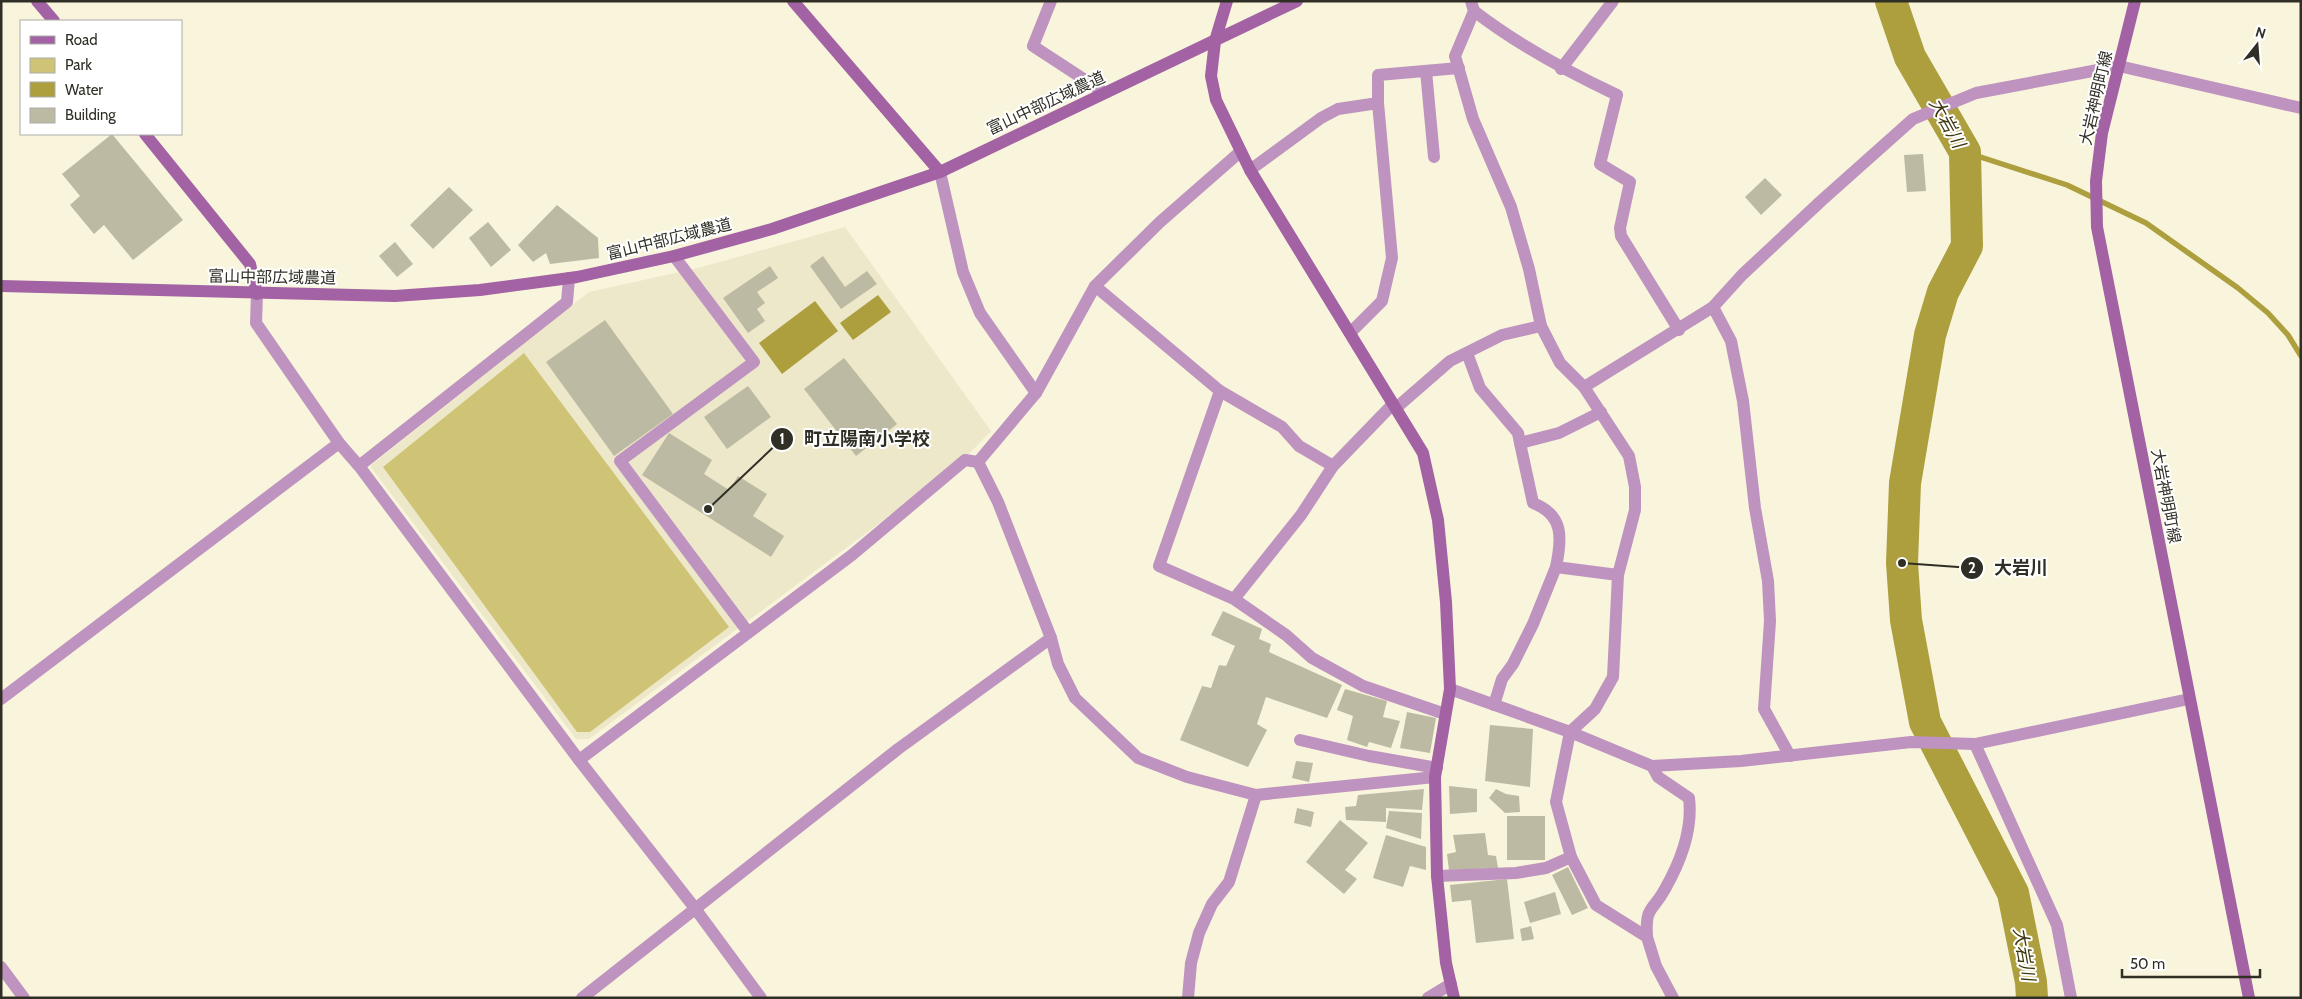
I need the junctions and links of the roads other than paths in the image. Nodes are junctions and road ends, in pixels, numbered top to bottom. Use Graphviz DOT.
graph roads {
  1 [pos="37,1"];
  2 [pos="792,1"];
  3 [pos="1051,1"];
  4 [pos="1227,1"];
  5 [pos="1297,1"];
  6 [pos="1612,1"];
  7 [pos="2135,1"];
  8 [pos="1472,6"];
  9 [pos="53,20"];
  10 [pos="1215,41"];
  11 [pos="2119,66"];
  12 [pos="1458,68"];
  13 [pos="1561,68"];
  14 [pos="1426,71"];
  15 [pos="1105,93"];
  16 [pos="1378,103"];
  17 [pos="2301,108"];
  18 [pos="147,135"];
  19 [pos="1240,152"];
  20 [pos="1434,157"];
  21 [pos="1250,170"];
  22 [pos="940,172"];
  23 [pos="674,256"];
  24 [pos="568,278"];
  25 [pos="1,286"];
  26 [pos="1095,286"];
  27 [pos="257,294"];
  28 [pos="1713,307"];
  29 [pos="1541,326"];
  30 [pos="1678,330"];
  31 [pos="1350,333"];
  32 [pos="1467,353"];
  33 [pos="1584,387"];
  34 [pos="1220,391"];
  35 [pos="1036,393"];
  36 [pos="1394,406"];
  37 [pos="1601,412"];
  38 [pos="339,443"];
  39 [pos="1520,443"];
  40 [pos="978,462"];
  41 [pos="359,466"];
  42 [pos="1333,466"];
  43 [pos="1556,567"];
  44 [pos="1618,576"];
  45 [pos="1234,599"];
  46 [pos="748,632"];
  47 [pos="1051,638"];
  48 [pos="1450,689"];
  49 [pos="1,699"];
  50 [pos="2190,699"];
  51 [pos="1494,705"];
  52 [pos="1446,714"];
  53 [pos="1570,732"];
  54 [pos="1300,740"];
  55 [pos="1975,744"];
  56 [pos="1790,756"];
  57 [pos="579,760"];
  58 [pos="1652,766"];
  59 [pos="1436,773"];
  60 [pos="1256,795"];
  61 [pos="1571,856"];
  62 [pos="1436,876"];
  63 [pos="694,907"];
  64 [pos="1647,937"];
  65 [pos="1,967"];
  66 [pos="1451,984"];
  67 [pos="24,998"];
  68 [pos="582,998"];
  69 [pos="761,998"];
  70 [pos="1188,998"];
  71 [pos="1428,998"];
  72 [pos="1454,998"];
  73 [pos="1673,998"];
  74 [pos="2071,998"];
  75 [pos="2249,998"];
  1 -- 9 [label="street"];
  2 -- 22 [label="street"];
  3 -- 15 [label="street"];
  4 -- 10 [label="street"];
  5 -- 10 [label="street, 富山中部広域農道"];
  6 -- 13 [label="street"];
  7 -- 11 [label="street, 大岩神明町線"];
  8 -- 12 [label="street"];
  8 -- 13 [label="street"];
  10 -- 15 [label="street, 富山中部広域農道"];
  10 -- 19 [label="street"];
  11 -- 17 [label="street"];
  11 -- 28 [label="street"];
  11 -- 50 [label="street, 大岩神明町線"];
  12 -- 14 [label="street"];
  12 -- 29 [label="street"];
  13 -- 30 [label="street"];
  14 -- 16 [label="street"];
  14 -- 20 [label="street"];
  15 -- 22 [label="street, 富山中部広域農道"];
  16 -- 21 [label="street"];
  16 -- 31 [label="street"];
  18 -- 27 [label="street"];
  19 -- 21 [label="street"];
  19 -- 26 [label="street"];
  21 -- 31 [label="street"];
  22 -- 23 [label="street, 富山中部広域農道"];
  22 -- 35 [label="street"];
  23 -- 24 [label="street, 富山中部広域農道"];
  23 -- 46 [label="street"];
  24 -- 27 [label="street, 富山中部広域農道"];
  24 -- 41 [label="street"];
  25 -- 27 [label="street, 富山中部広域農道"];
  26 -- 34 [label="street"];
  26 -- 35 [label="street"];
  27 -- 38 [label="street"];
  28 -- 30 [label="street"];
  28 -- 56 [label="street"];
  29 -- 32 [label="street"];
  29 -- 33 [label="street"];
  30 -- 33 [label="street"];
  31 -- 36 [label="street"];
  32 -- 36 [label="street"];
  32 -- 39 [label="street"];
  33 -- 37 [label="street"];
  34 -- 42 [label="street"];
  34 -- 45 [label="street"];
  35 -- 40 [label="street"];
  36 -- 42 [label="street"];
  36 -- 48 [label="street"];
  37 -- 39 [label="street"];
  37 -- 44 [label="street"];
  38 -- 41 [label="street"];
  38 -- 49 [label="street"];
  39 -- 43 [label="street"];
  40 -- 46 [label="street"];
  40 -- 47 [label="street"];
  41 -- 57 [label="street"];
  42 -- 45 [label="street"];
  43 -- 44 [label="street"];
  43 -- 51 [label="street"];
  44 -- 53 [label="street"];
  45 -- 52 [label="street"];
  46 -- 57 [label="street"];
  47 -- 60 [label="street"];
  47 -- 63 [label="street"];
  48 -- 51 [label="street"];
  48 -- 52 [label="street"];
  50 -- 55 [label="street"];
  50 -- 75 [label="street, 大岩神明町線"];
  51 -- 53 [label="street"];
  52 -- 59 [label="street"];
  53 -- 58 [label="street"];
  53 -- 61 [label="street"];
  54 -- 59 [label="street"];
  55 -- 56 [label="street"];
  55 -- 74 [label="street"];
  56 -- 58 [label="street"];
  57 -- 63 [label="street"];
  58 -- 64 [label="street"];
  59 -- 60 [label="street"];
  59 -- 62 [label="street"];
  60 -- 70 [label="street"];
  61 -- 62 [label="street"];
  61 -- 64 [label="street"];
  62 -- 66 [label="street"];
  63 -- 68 [label="street"];
  63 -- 69 [label="street"];
  64 -- 73 [label="street"];
  65 -- 67 [label="street"];
  66 -- 71 [label="street"];
  66 -- 72 [label="street"];
}
